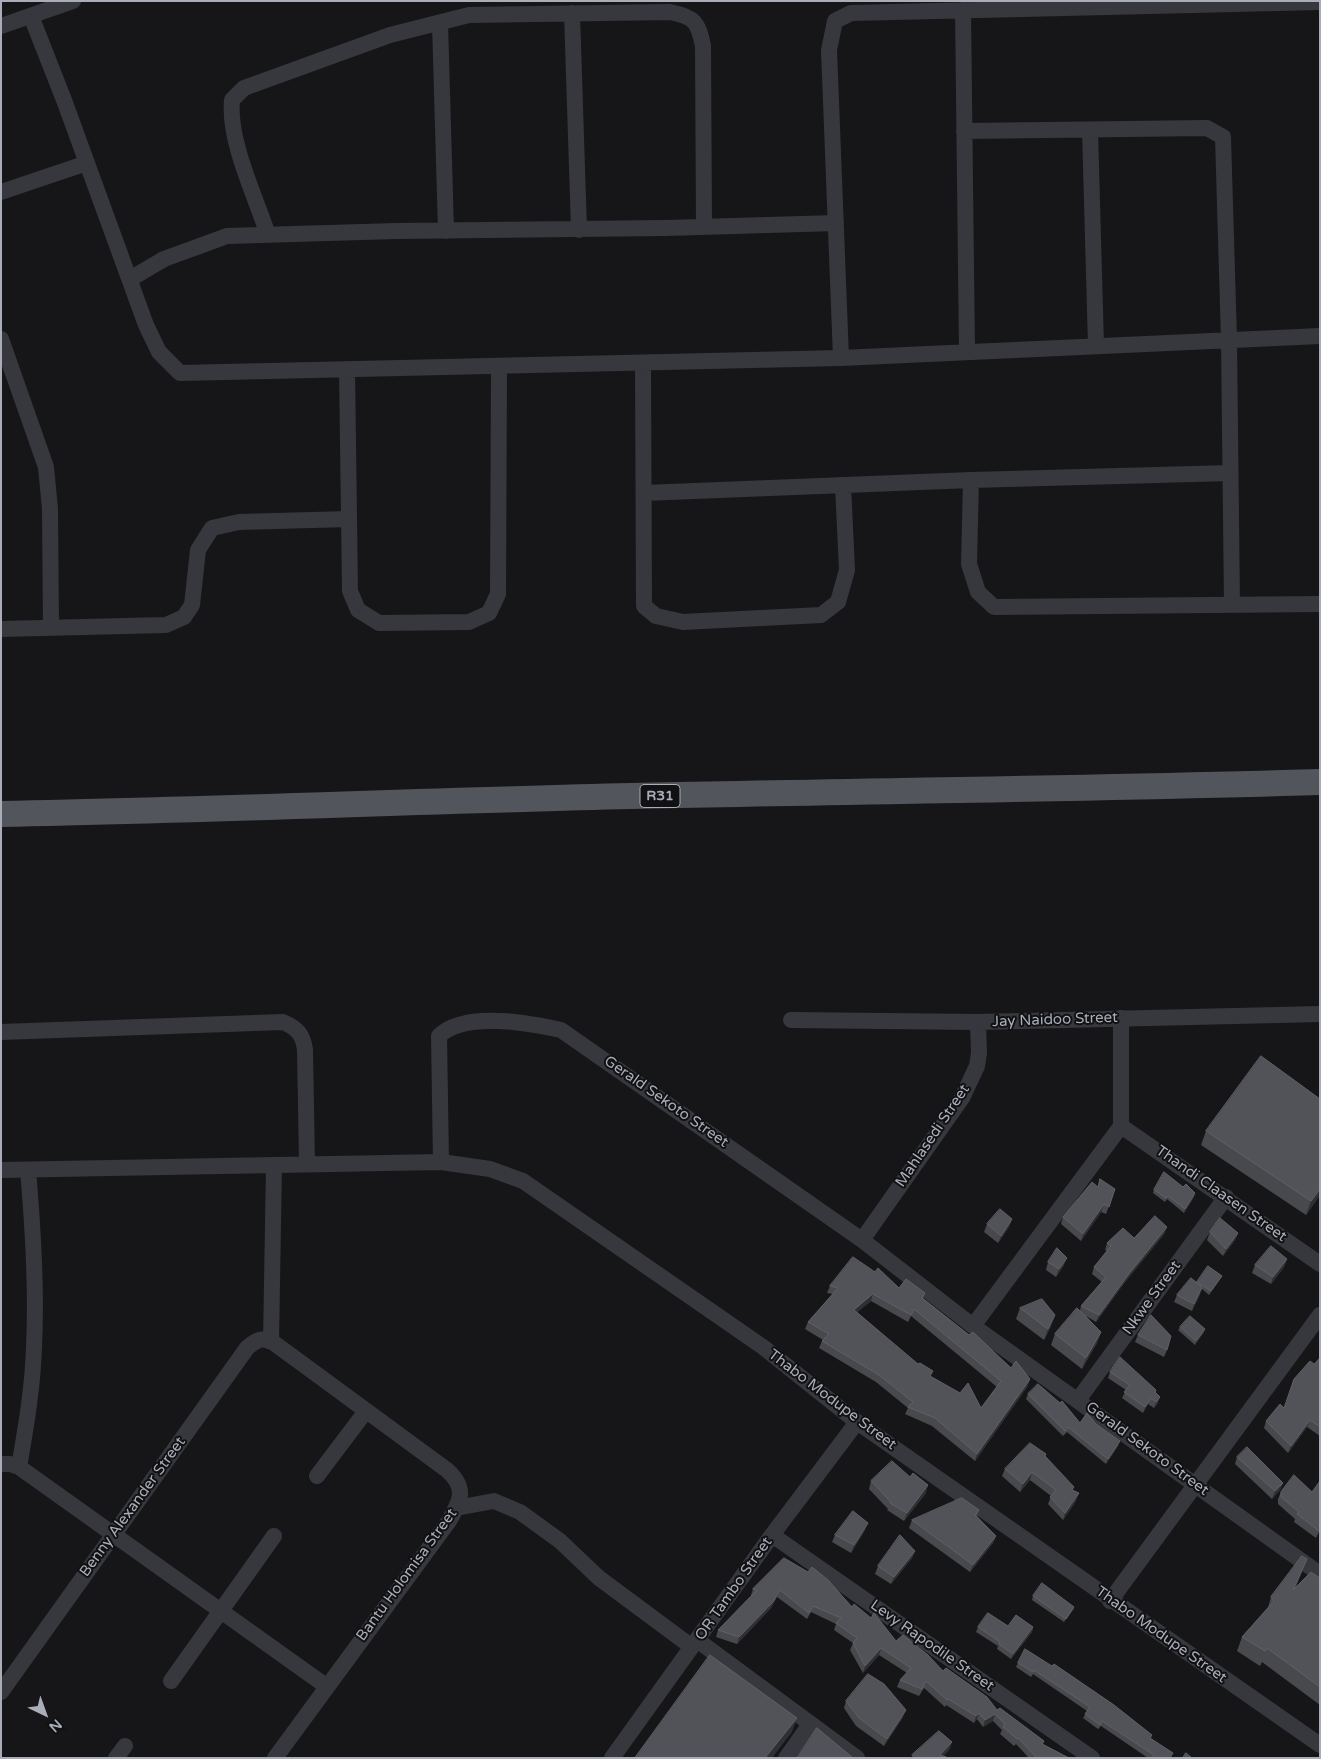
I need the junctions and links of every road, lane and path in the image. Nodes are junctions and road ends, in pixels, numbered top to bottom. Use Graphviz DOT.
graph roads {
  1 [pos="73,1"];
  2 [pos="1320,2"];
  3 [pos="963,10"];
  4 [pos="572,14"];
  5 [pos="30,16"];
  6 [pos="440,23"];
  7 [pos="1,26"];
  8 [pos="1090,130"];
  9 [pos="964,131"];
  10 [pos="87,162"];
  11 [pos="1,192"];
  12 [pos="836,223"];
  13 [pos="704,227"];
  14 [pos="579,230"];
  15 [pos="446,231"];
  16 [pos="268,235"];
  17 [pos="130,279"];
  18 [pos="1320,336"];
  19 [pos="1,340"];
  20 [pos="1229,340"];
  21 [pos="1096,346"];
  22 [pos="967,352"];
  23 [pos="841,358"];
  24 [pos="643,363"];
  25 [pos="499,366"];
  26 [pos="346,370"];
  27 [pos="1230,473"];
  28 [pos="971,480"];
  29 [pos="843,485"];
  30 [pos="644,493"];
  31 [pos="349,520"];
  32 [pos="1320,604"];
  33 [pos="1232,605"];
  34 [pos="52,628"];
  35 [pos="1,629"];
  36 [pos="1320,782"];
  37 [pos="1,814"];
  38 [pos="1320,1014"];
  39 [pos="1121,1018"];
  40 [pos="791,1020"];
  41 [pos="978,1022"];
  42 [pos="1,1032"];
  43 [pos="1121,1126"];
  44 [pos="442,1162"];
  45 [pos="307,1164"];
  46 [pos="274,1165"];
  47 [pos="1,1170"];
  48 [pos="28,1170"];
  49 [pos="1226,1197"];
  50 [pos="862,1240"];
  51 [pos="1320,1264"];
  52 [pos="1320,1315"];
  53 [pos="973,1326"];
  54 [pos="272,1343"];
  55 [pos="1078,1400"];
  56 [pos="366,1411"];
  57 [pos="857,1422"];
  58 [pos="1,1464"];
  59 [pos="19,1467"];
  60 [pos="317,1476"];
  61 [pos="1196,1484"];
  62 [pos="456,1508"];
  63 [pos="113,1534"];
  64 [pos="772,1535"];
  65 [pos="274,1536"];
  66 [pos="1317,1565"];
  67 [pos="1110,1601"];
  68 [pos="222,1610"];
  69 [pos="695,1644"];
  70 [pos="171,1681"];
  71 [pos="326,1686"];
  72 [pos="1,1692"];
  73 [pos="810,1724"];
  74 [pos="1320,1745"];
  75 [pos="275,1758"];
  76 [pos="612,1758"];
  77 [pos="786,1758"];
  78 [pos="857,1758"];
  79 [pos="1092,1758"];
  1 -- 5 [label="street"];
  2 -- 3 [label="street"];
  3 -- 9 [label="street"];
  3 -- 12 [label="street"];
  4 -- 6 [label="street"];
  4 -- 13 [label="street"];
  4 -- 14 [label="street"];
  5 -- 7 [label="street"];
  5 -- 10 [label="street"];
  6 -- 15 [label="street"];
  6 -- 16 [label="street"];
  8 -- 9 [label="street"];
  8 -- 20 [label="street"];
  8 -- 21 [label="street"];
  9 -- 22 [label="street"];
  10 -- 11 [label="street"];
  10 -- 17 [label="street"];
  12 -- 13 [label="street"];
  12 -- 23 [label="street"];
  13 -- 14 [label="street"];
  14 -- 15 [label="street"];
  15 -- 16 [label="street"];
  16 -- 17 [label="street"];
  17 -- 26 [label="street"];
  18 -- 20 [label="street"];
  19 -- 34 [label="street"];
  20 -- 21 [label="street"];
  20 -- 27 [label="street"];
  21 -- 22 [label="street"];
  22 -- 23 [label="street"];
  23 -- 24 [label="street"];
  24 -- 25 [label="street"];
  24 -- 30 [label="street"];
  25 -- 26 [label="street"];
  25 -- 31 [label="street"];
  26 -- 31 [label="street"];
  27 -- 28 [label="street"];
  27 -- 33 [label="street"];
  28 -- 29 [label="street"];
  28 -- 33 [label="street"];
  29 -- 30 [label="street"];
  29 -- 30 [label="street"];
  31 -- 34 [label="street"];
  32 -- 33 [label="street"];
  34 -- 35 [label="street"];
  36 -- 37 [label="main road, R31"];
  38 -- 39 [label="street, Jay Naidoo Street"];
  39 -- 41 [label="street, Jay Naidoo Street"];
  39 -- 43 [label="street"];
  40 -- 41 [label="street, Jay Naidoo Street"];
  41 -- 50 [label="street, Mahlasedi Street"];
  42 -- 45 [label="street"];
  43 -- 49 [label="street, Thandi Claasen Street"];
  43 -- 53 [label="street"];
  44 -- 45 [label="street, Thabo Modupe Street"];
  44 -- 50 [label="street, Gerald Sekoto Street"];
  44 -- 57 [label="street, Thabo Modupe Street"];
  45 -- 46 [label="street, Thabo Modupe Street"];
  46 -- 48 [label="street, Thabo Modupe Street"];
  46 -- 54 [label="street"];
  47 -- 48 [label="street, Thabo Modupe Street"];
  48 -- 59 [label="street"];
  49 -- 51 [label="street, Thandi Claasen Street"];
  49 -- 55 [label="street, Nkwe Street"];
  50 -- 53 [label="street, Gerald Sekoto Street"];
  52 -- 61 [label="street"];
  53 -- 55 [label="street, Gerald Sekoto Street"];
  54 -- 56 [label="street, Bantu Holomisa Street"];
  54 -- 63 [label="street, Benny Alexander Street"];
  55 -- 61 [label="street, Gerald Sekoto Street"];
  56 -- 60 [label="street"];
  56 -- 62 [label="street, Bantu Holomisa Street"];
  57 -- 64 [label="street, OR Tambo Street"];
  57 -- 67 [label="street, Thabo Modupe Street"];
  58 -- 59 [label="street"];
  59 -- 63 [label="street"];
  61 -- 66 [label="street, Gerald Sekoto Street"];
  61 -- 67 [label="street"];
  62 -- 69 [label="street"];
  62 -- 71 [label="street, Bantu Holomisa Street"];
  63 -- 68 [label="street"];
  63 -- 72 [label="street, Benny Alexander Street"];
  64 -- 69 [label="street, OR Tambo Street"];
  64 -- 79 [label="street, Levy Rapodile Street"];
  65 -- 68 [label="street"];
  67 -- 74 [label="street, Thabo Modupe Street"];
  68 -- 70 [label="street"];
  68 -- 71 [label="street"];
  69 -- 73 [label="street"];
  69 -- 76 [label="street, OR Tambo Street"];
  71 -- 75 [label="street, Bantu Holomisa Street"];
  73 -- 77 [label="street"];
  73 -- 78 [label="street"];
}
